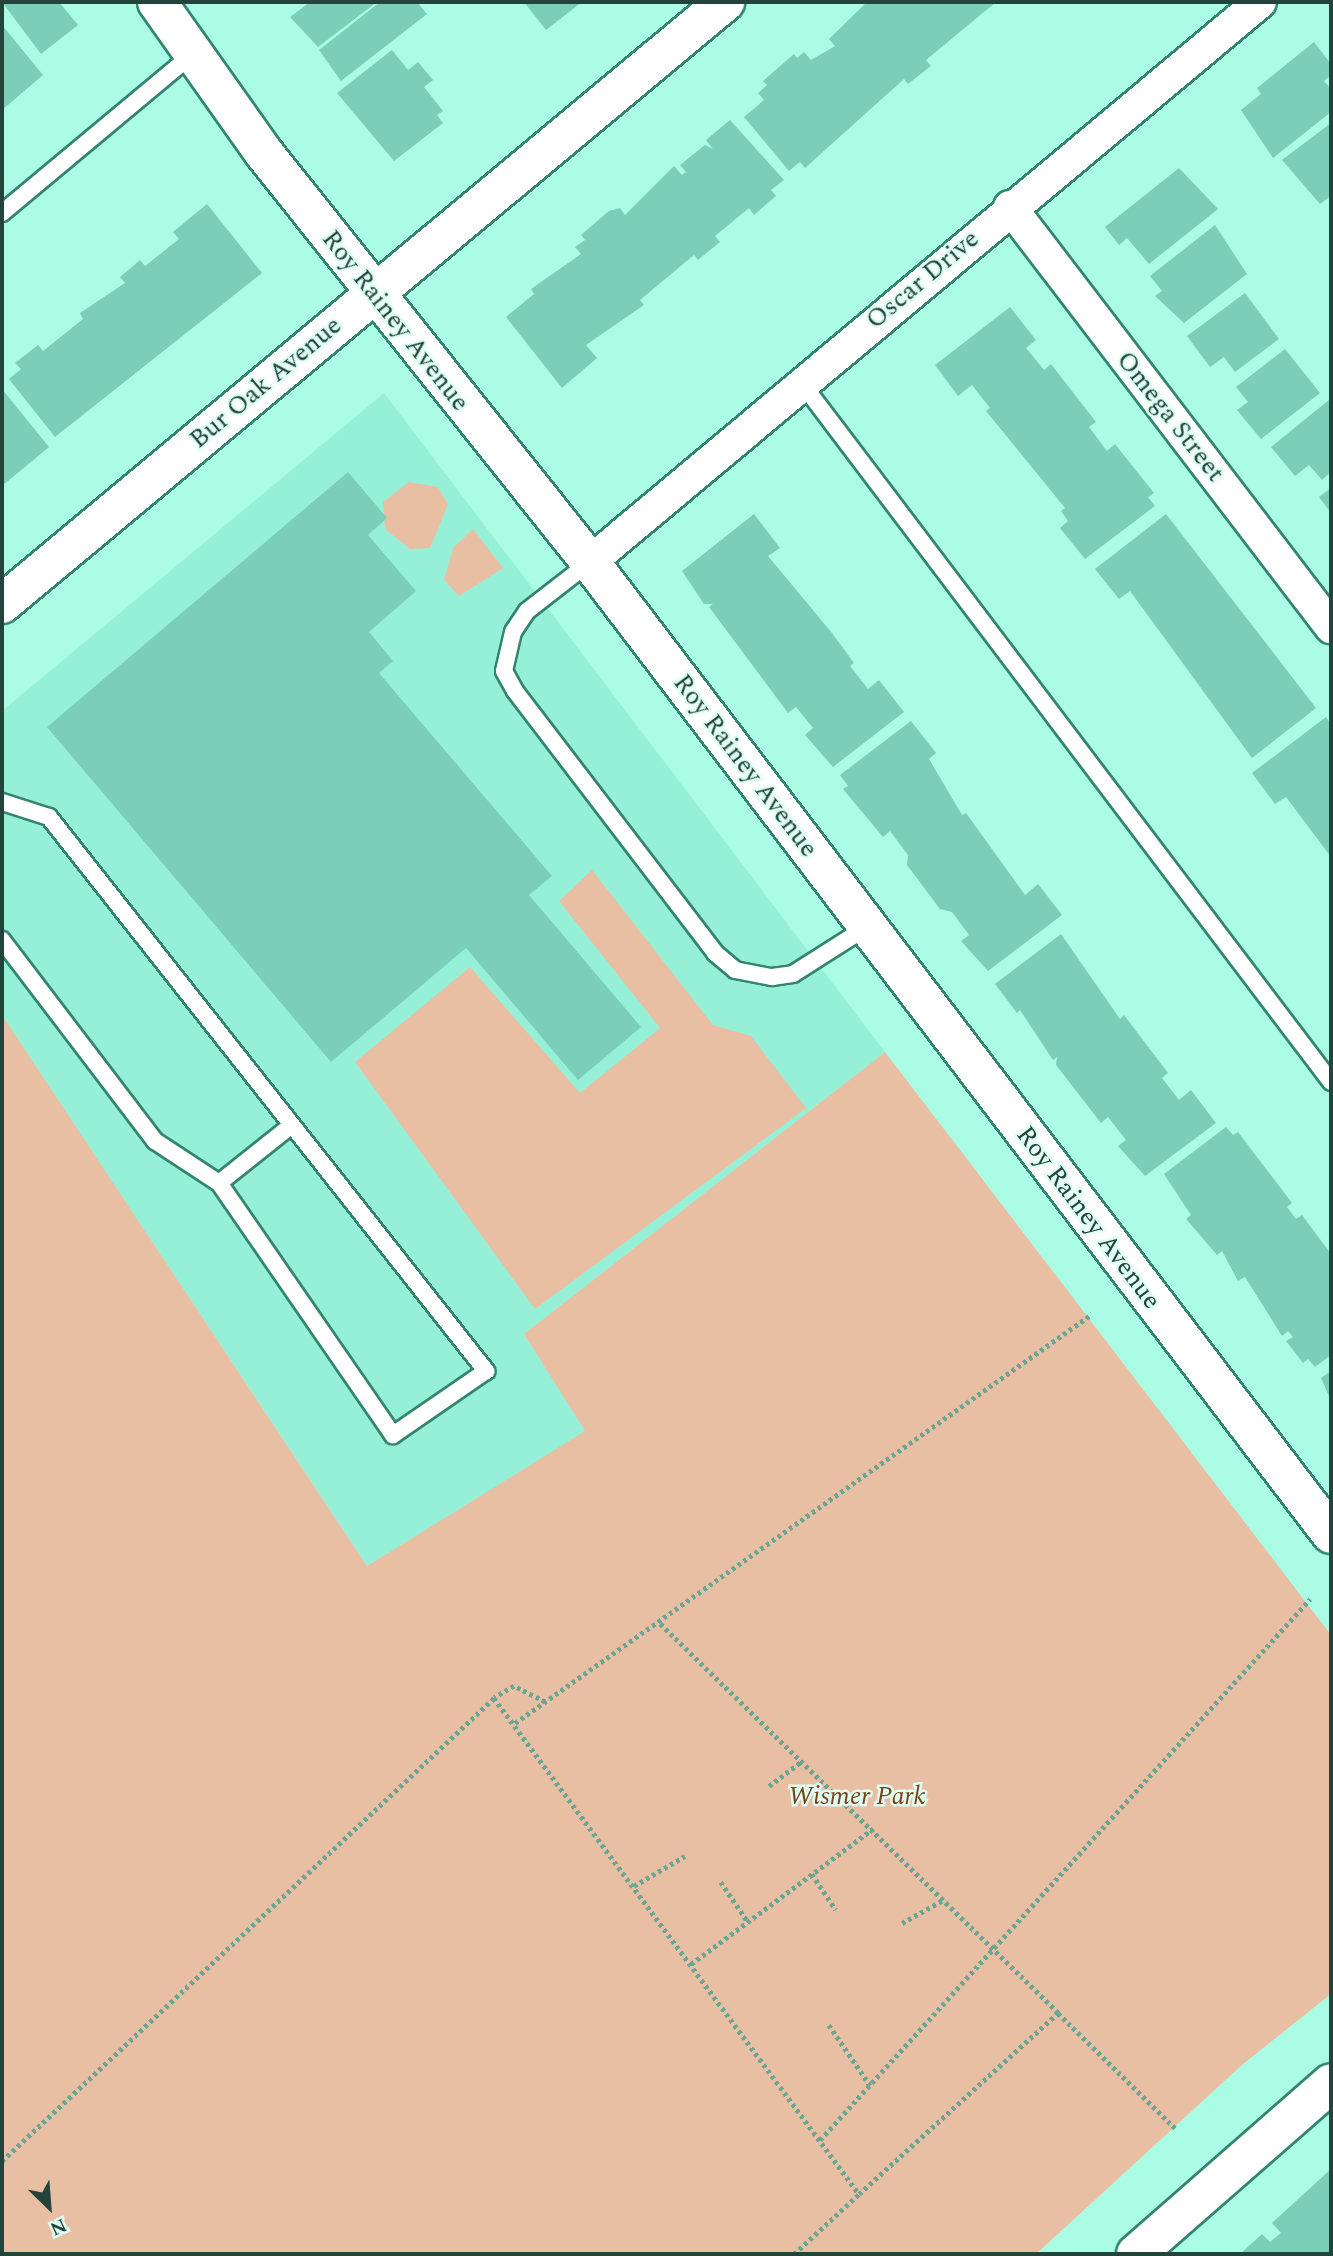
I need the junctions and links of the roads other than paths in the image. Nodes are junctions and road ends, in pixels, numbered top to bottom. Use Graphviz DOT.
graph roads {
  1 [pos="157,2"];
  2 [pos="1260,2"];
  3 [pos="705,8"];
  4 [pos="195,52"];
  5 [pos="1010,207"];
  6 [pos="2,213"];
  7 [pos="373,294"];
  8 [pos="801,382"];
  9 [pos="590,562"];
  10 [pos="2,604"];
  11 [pos="1331,627"];
  12 [pos="2,802"];
  13 [pos="867,927"];
  14 [pos="2,940"];
  15 [pos="1331,1082"];
  16 [pos="292,1125"];
  17 [pos="219,1183"];
  18 [pos="1331,1534"];
  19 [pos="1331,2083"];
  20 [pos="1148,2250"];
  1 -- 4 [label="street, Roy Rainey Avenue"];
  2 -- 5 [label="street, Oscar Drive"];
  3 -- 7 [label="street, Bur Oak Avenue"];
  4 -- 6 [label="lane"];
  4 -- 7 [label="street, Roy Rainey Avenue"];
  5 -- 8 [label="street, Oscar Drive"];
  5 -- 11 [label="street, Omega Street"];
  7 -- 9 [label="street, Roy Rainey Avenue"];
  7 -- 10 [label="street, Bur Oak Avenue"];
  8 -- 9 [label="street, Oscar Drive"];
  8 -- 15 [label="lane"];
  9 -- 13 [label="street, Roy Rainey Avenue"];
  9 -- 13 [label="lane"];
  12 -- 16 [label="lane"];
  13 -- 18 [label="street, Roy Rainey Avenue"];
  14 -- 17 [label="lane"];
  16 -- 17 [label="lane"];
  16 -- 17 [label="lane"];
  19 -- 20 [label="street"];
}
